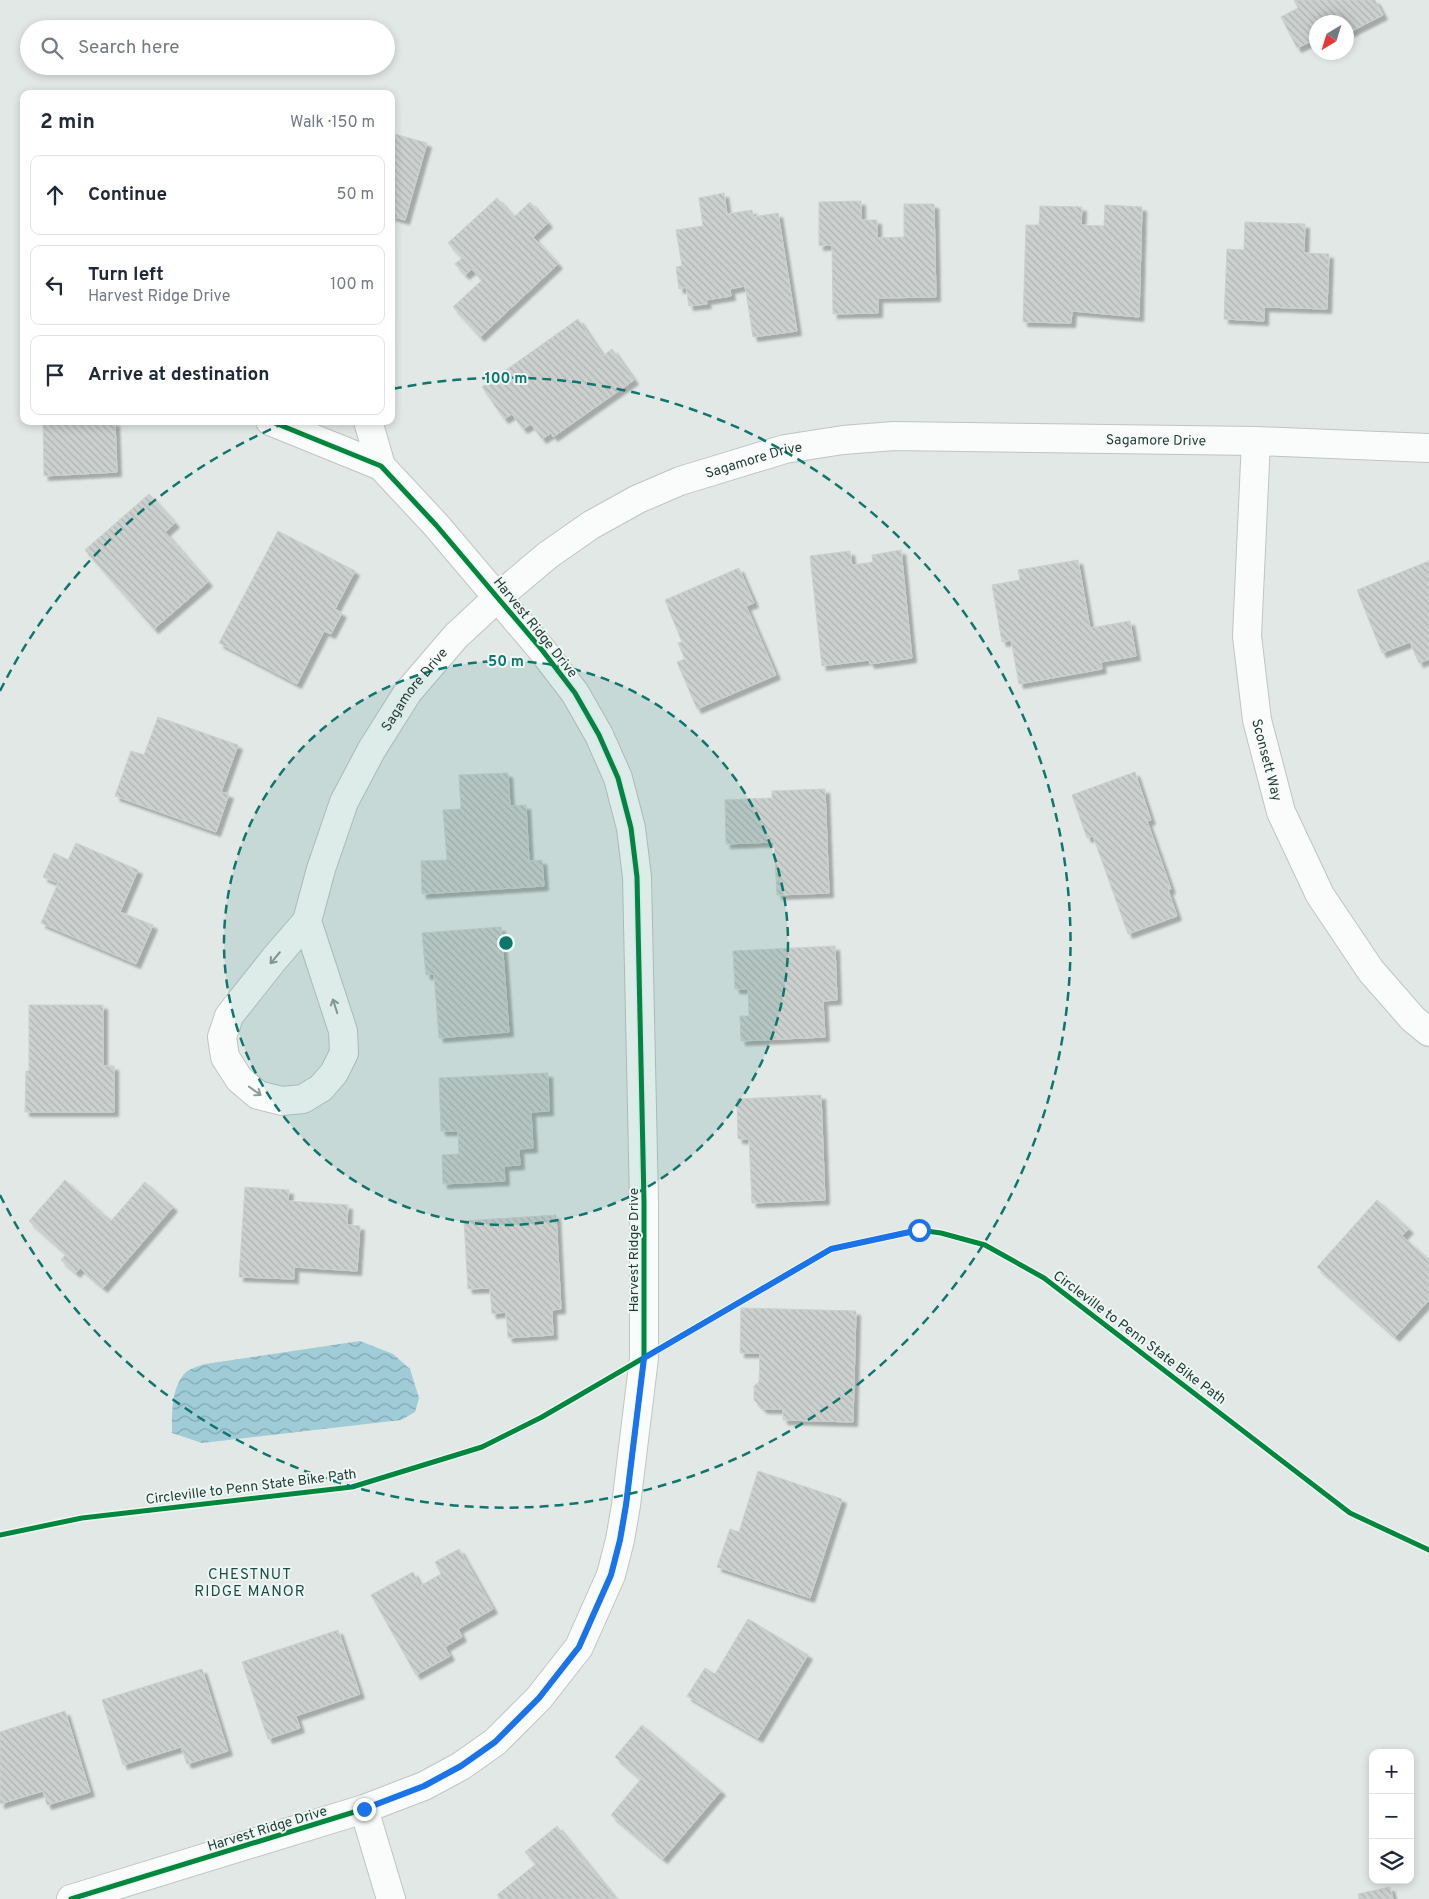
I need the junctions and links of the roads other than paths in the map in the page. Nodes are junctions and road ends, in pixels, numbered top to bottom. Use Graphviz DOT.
graph roads {
  1 [pos="280,425"];
  2 [pos="369,425"];
  3 [pos="1256,441"];
  4 [pos="1429,448"];
  5 [pos="381,466"];
  6 [pos="498,597"];
  7 [pos="307,921"];
  8 [pos="1429,1032"];
  9 [pos="364,1809"];
  10 [pos="71,1899"];
  11 [pos="391,1899"];
  1 -- 5 [label="street, Harvest Ridge Drive"];
  2 -- 5 [label="street, Harvest Ridge Drive"];
  3 -- 4 [label="street, Sagamore Drive"];
  3 -- 6 [label="street, Sagamore Drive"];
  3 -- 8 [label="street, Sconsett Way"];
  5 -- 6 [label="street, Harvest Ridge Drive"];
  6 -- 7 [label="street, Sagamore Drive"];
  6 -- 9 [label="street, Harvest Ridge Drive"];
  7 -- 7 [label="street, Sagamore Drive, one-way"];
  9 -- 10 [label="street, Harvest Ridge Drive"];
  9 -- 11 [label="street"];
}
